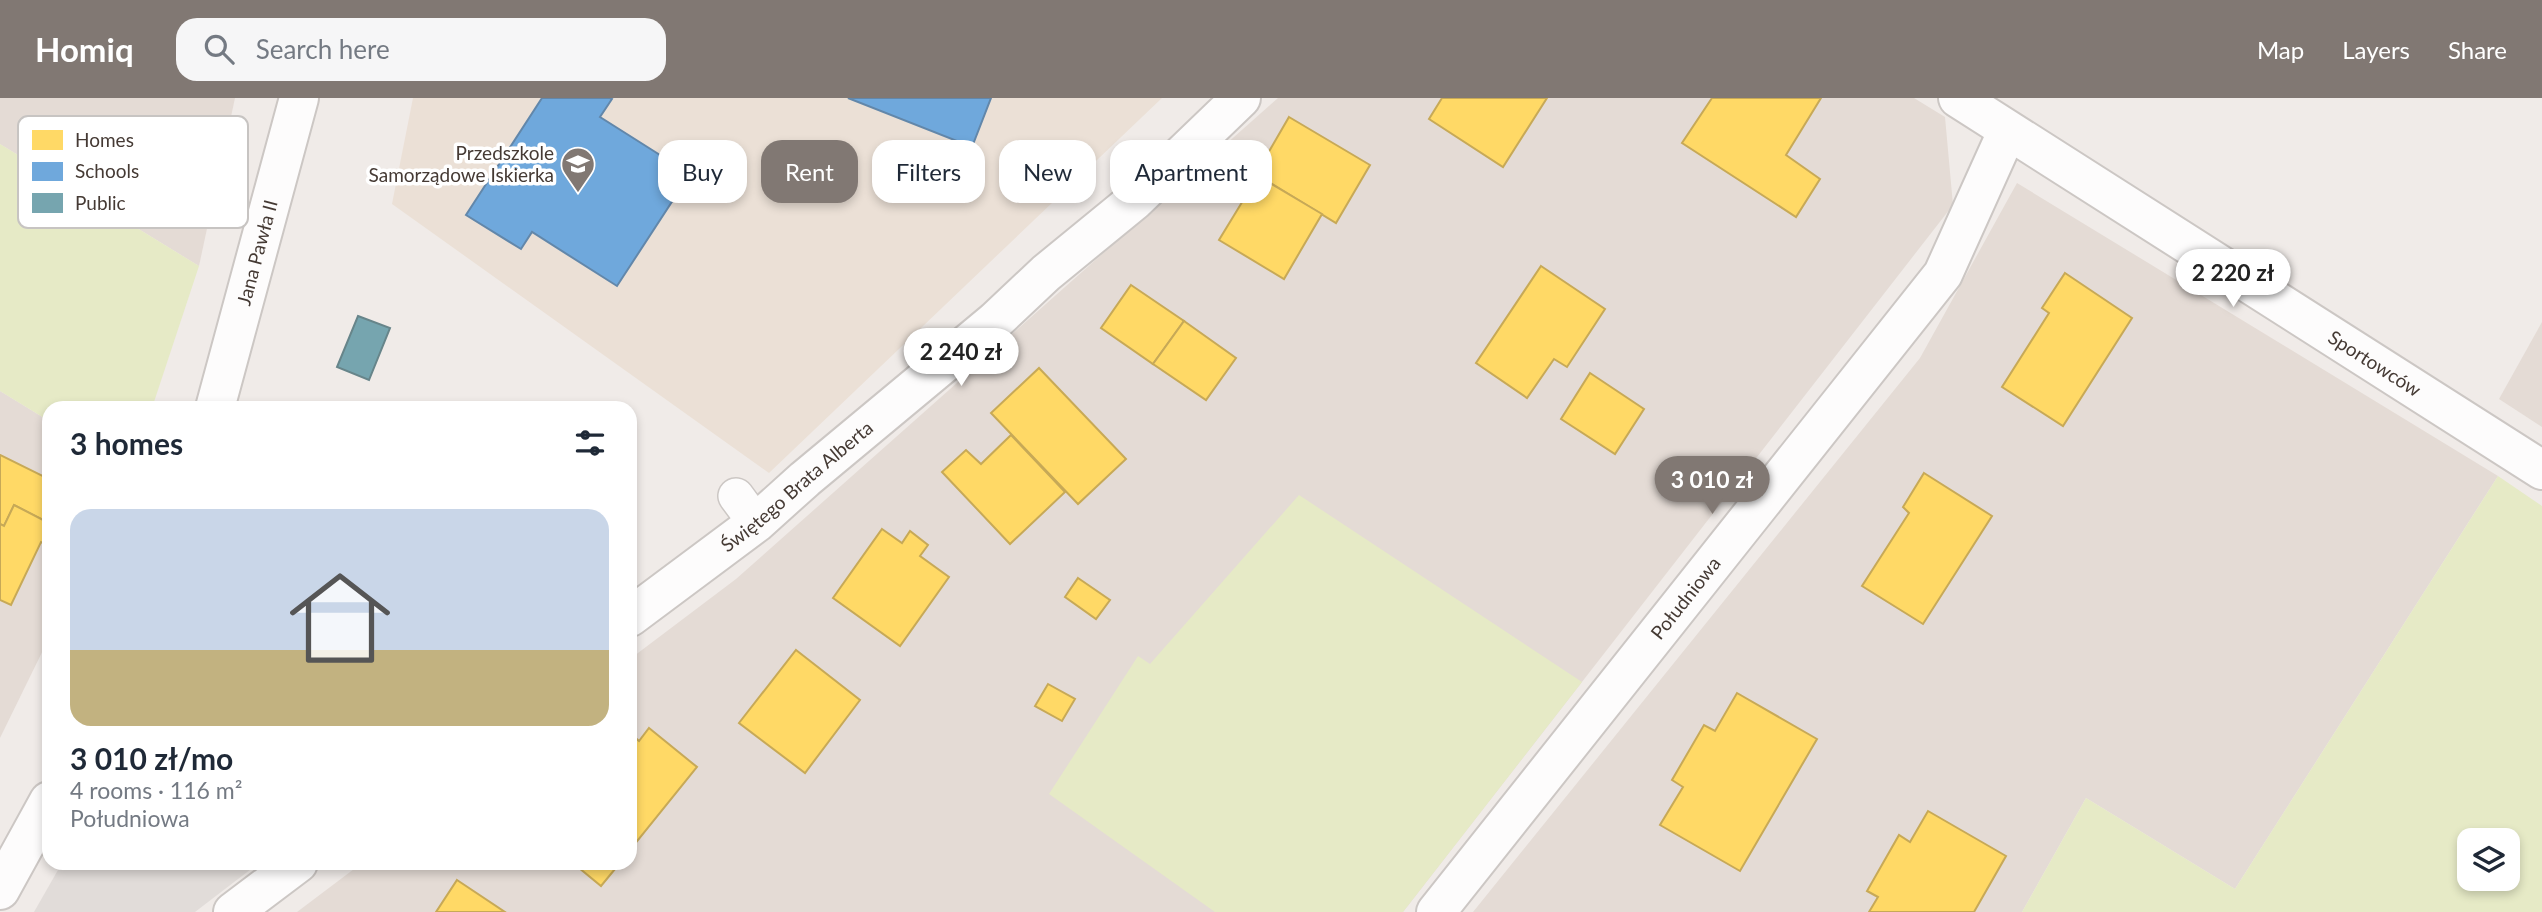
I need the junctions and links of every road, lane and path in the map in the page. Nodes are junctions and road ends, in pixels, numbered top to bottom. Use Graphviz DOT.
graph roads {
  1 [pos="299,98"];
  2 [pos="1241,98"];
  3 [pos="1958,98"];
  4 [pos="2007,132"];
  5 [pos="217,401"];
  6 [pos="2542,470"];
  7 [pos="637,611"];
  8 [pos="42,814"];
  9 [pos="289,870"];
  10 [pos="0,890"];
  11 [pos="233,912"];
  12 [pos="1436,912"];
  1 -- 5 [label="street, Jana Pawła II"];
  2 -- 7 [label="street, Świętego Brata Alberta"];
  3 -- 4 [label="street, Sportowców"];
  4 -- 6 [label="street, Sportowców"];
  4 -- 12 [label="street, Południowa"];
  8 -- 10 [label="street"];
  9 -- 11 [label="street"];
}
